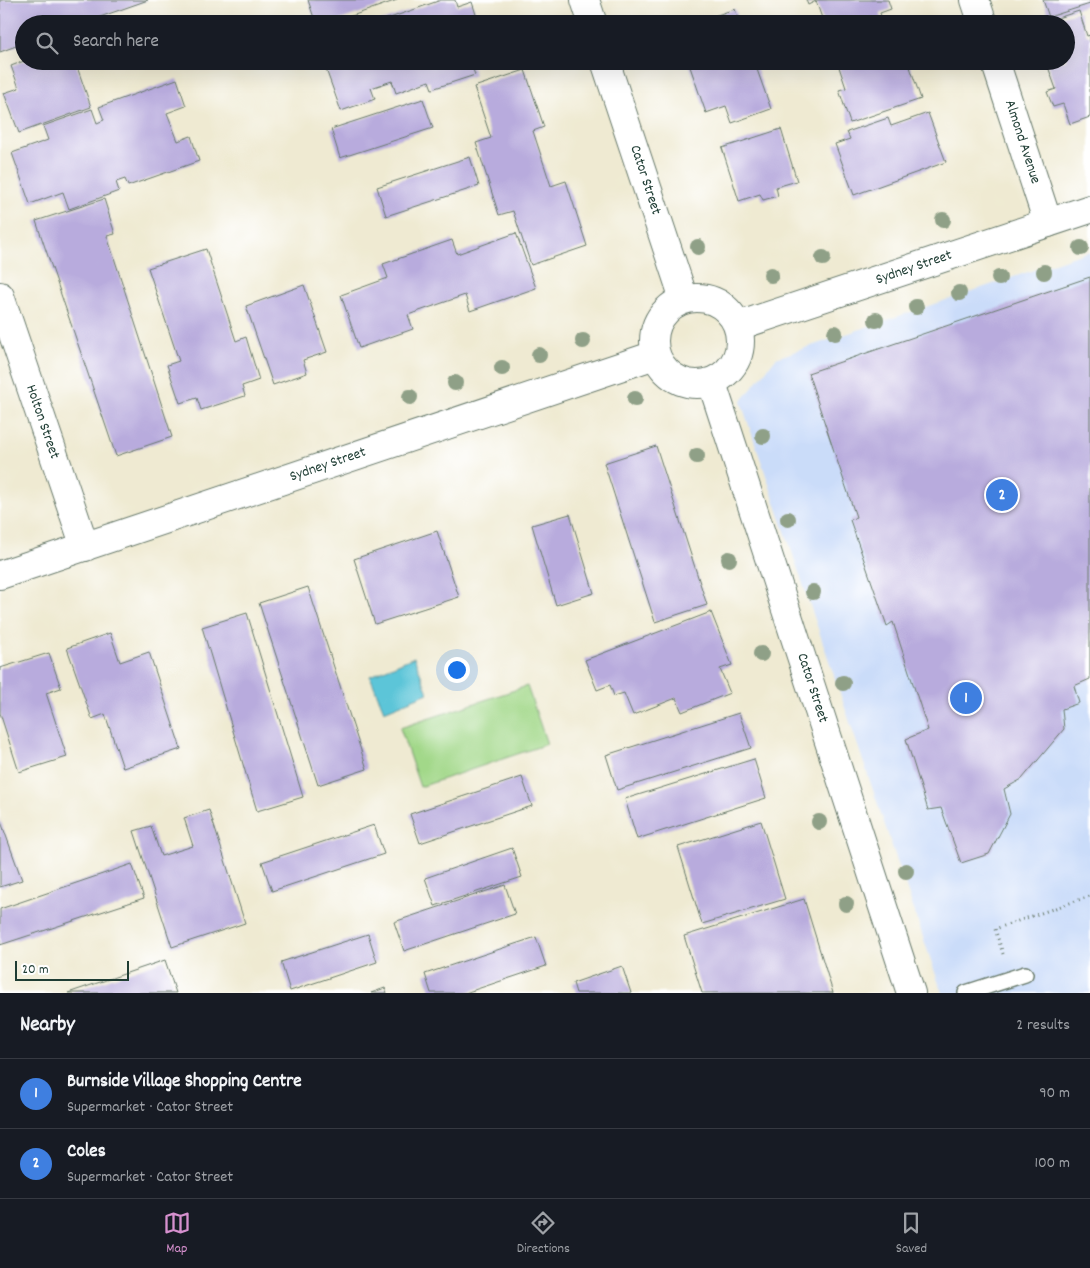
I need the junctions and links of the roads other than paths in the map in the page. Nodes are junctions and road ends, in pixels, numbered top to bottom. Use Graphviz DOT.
graph roads {
  1 [pos="585,0"];
  2 [pos="975,0"];
  3 [pos="590,15"];
  4 [pos="980,15"];
  5 [pos="609,70"];
  6 [pos="998,70"];
  7 [pos="1090,209"];
  8 [pos="1048,223"];
  9 [pos="0,296"];
  10 [pos="684,299"];
  11 [pos="738,326"];
  12 [pos="655,355"];
  13 [pos="712,383"];
  14 [pos="85,547"];
  15 [pos="0,575"];
  16 [pos="1025,974"];
  17 [pos="911,993"];
  18 [pos="966,993"];
  1 -- 3 [label="street"];
  2 -- 4 [label="street"];
  5 -- 10 [label="street, Cator Street"];
  6 -- 8 [label="street, Almond Avenue"];
  7 -- 8 [label="street, Sydney Street"];
  8 -- 11 [label="street, Sydney Street"];
  9 -- 14 [label="street, Holton Street"];
  10 -- 11 [label="street"];
  10 -- 12 [label="street"];
  11 -- 13 [label="street"];
  12 -- 13 [label="street"];
  12 -- 14 [label="street, Sydney Street"];
  13 -- 17 [label="street, Cator Street"];
  14 -- 15 [label="street, Sydney Street"];
  16 -- 18 [label="lane"];
}
